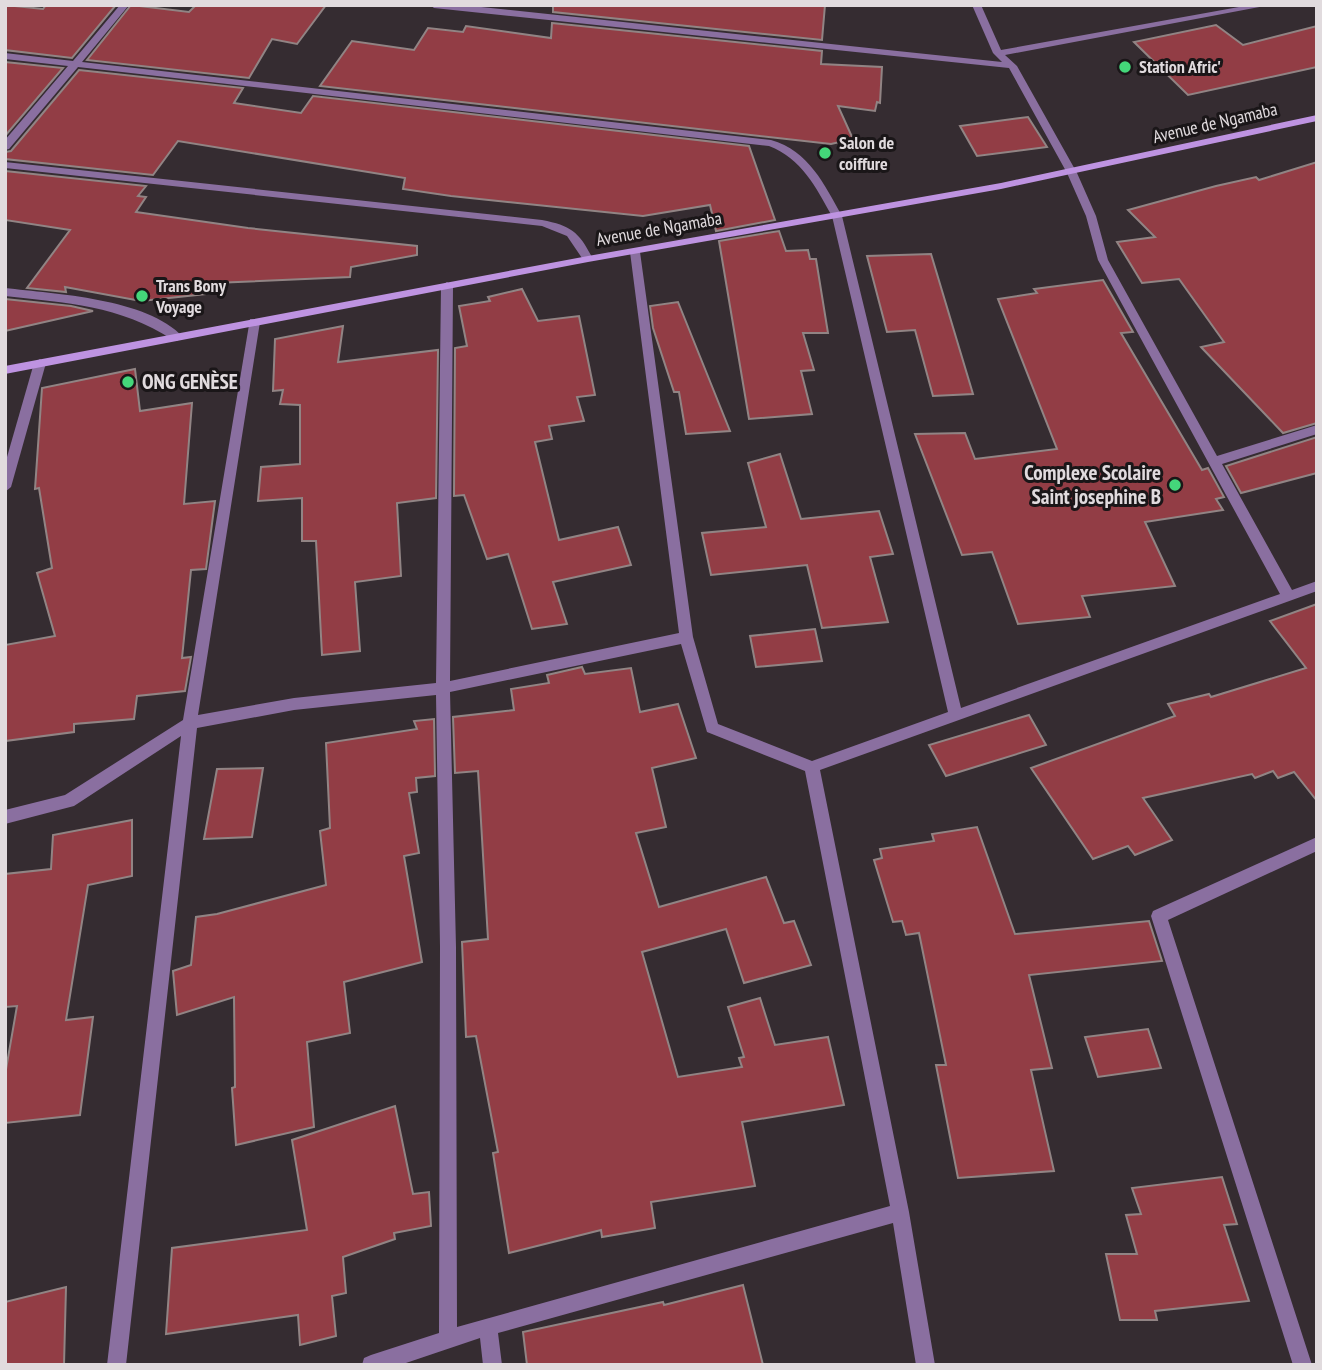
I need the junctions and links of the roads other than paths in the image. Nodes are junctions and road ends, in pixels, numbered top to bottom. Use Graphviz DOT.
graph roads {
  1 [pos="125,5"];
  2 [pos="434,5"];
  3 [pos="975,5"];
  4 [pos="1266,5"];
  5 [pos="998,53"];
  6 [pos="5,56"];
  7 [pos="77,64"];
  8 [pos="1012,66"];
  9 [pos="1317,118"];
  10 [pos="5,147"];
  11 [pos="5,165"];
  12 [pos="1072,173"];
  13 [pos="837,216"];
  14 [pos="635,251"];
  15 [pos="588,259"];
  16 [pos="447,286"];
  17 [pos="5,292"];
  18 [pos="254,322"];
  19 [pos="177,337"];
  20 [pos="40,363"];
  21 [pos="5,370"];
  22 [pos="1317,429"];
  23 [pos="1216,461"];
  24 [pos="5,487"];
  25 [pos="1317,586"];
  26 [pos="1289,597"];
  27 [pos="686,637"];
  28 [pos="443,688"];
  29 [pos="955,714"];
  30 [pos="190,723"];
  31 [pos="812,767"];
  32 [pos="5,817"];
  33 [pos="1317,844"];
  34 [pos="900,1212"];
  35 [pos="488,1326"];
  36 [pos="448,1339"];
  37 [pos="116,1365"];
  38 [pos="371,1365"];
  39 [pos="493,1365"];
  40 [pos="926,1365"];
  41 [pos="1303,1365"];
  1 -- 7 [label="street"];
  2 -- 8 [label="street"];
  3 -- 5 [label="street"];
  4 -- 5 [label="street"];
  5 -- 8 [label="street"];
  6 -- 7 [label="street"];
  7 -- 10 [label="street"];
  7 -- 13 [label="street"];
  8 -- 12 [label="street"];
  9 -- 12 [label="main road, Avenue de Ngamaba"];
  11 -- 15 [label="street"];
  12 -- 13 [label="main road, Avenue de Ngamaba"];
  12 -- 23 [label="street"];
  13 -- 14 [label="main road, Avenue de Ngamaba"];
  13 -- 29 [label="street"];
  14 -- 15 [label="main road, Avenue de Ngamaba"];
  14 -- 27 [label="street"];
  15 -- 16 [label="main road, Avenue de Ngamaba"];
  16 -- 18 [label="main road, Avenue de Ngamaba"];
  16 -- 28 [label="street"];
  17 -- 19 [label="street"];
  18 -- 19 [label="main road, Avenue de Ngamaba"];
  18 -- 30 [label="street"];
  19 -- 20 [label="main road, Avenue de Ngamaba"];
  20 -- 21 [label="main road, Avenue de Ngamaba"];
  20 -- 24 [label="street"];
  22 -- 23 [label="street"];
  23 -- 26 [label="street"];
  25 -- 26 [label="street"];
  26 -- 29 [label="street"];
  27 -- 28 [label="street"];
  27 -- 31 [label="street"];
  28 -- 30 [label="street"];
  28 -- 36 [label="street"];
  29 -- 31 [label="street"];
  30 -- 32 [label="street"];
  30 -- 37 [label="street"];
  31 -- 34 [label="street"];
  33 -- 41 [label="street"];
  34 -- 35 [label="street"];
  34 -- 40 [label="street"];
  35 -- 36 [label="street"];
  35 -- 39 [label="street"];
  36 -- 38 [label="street"];
}
